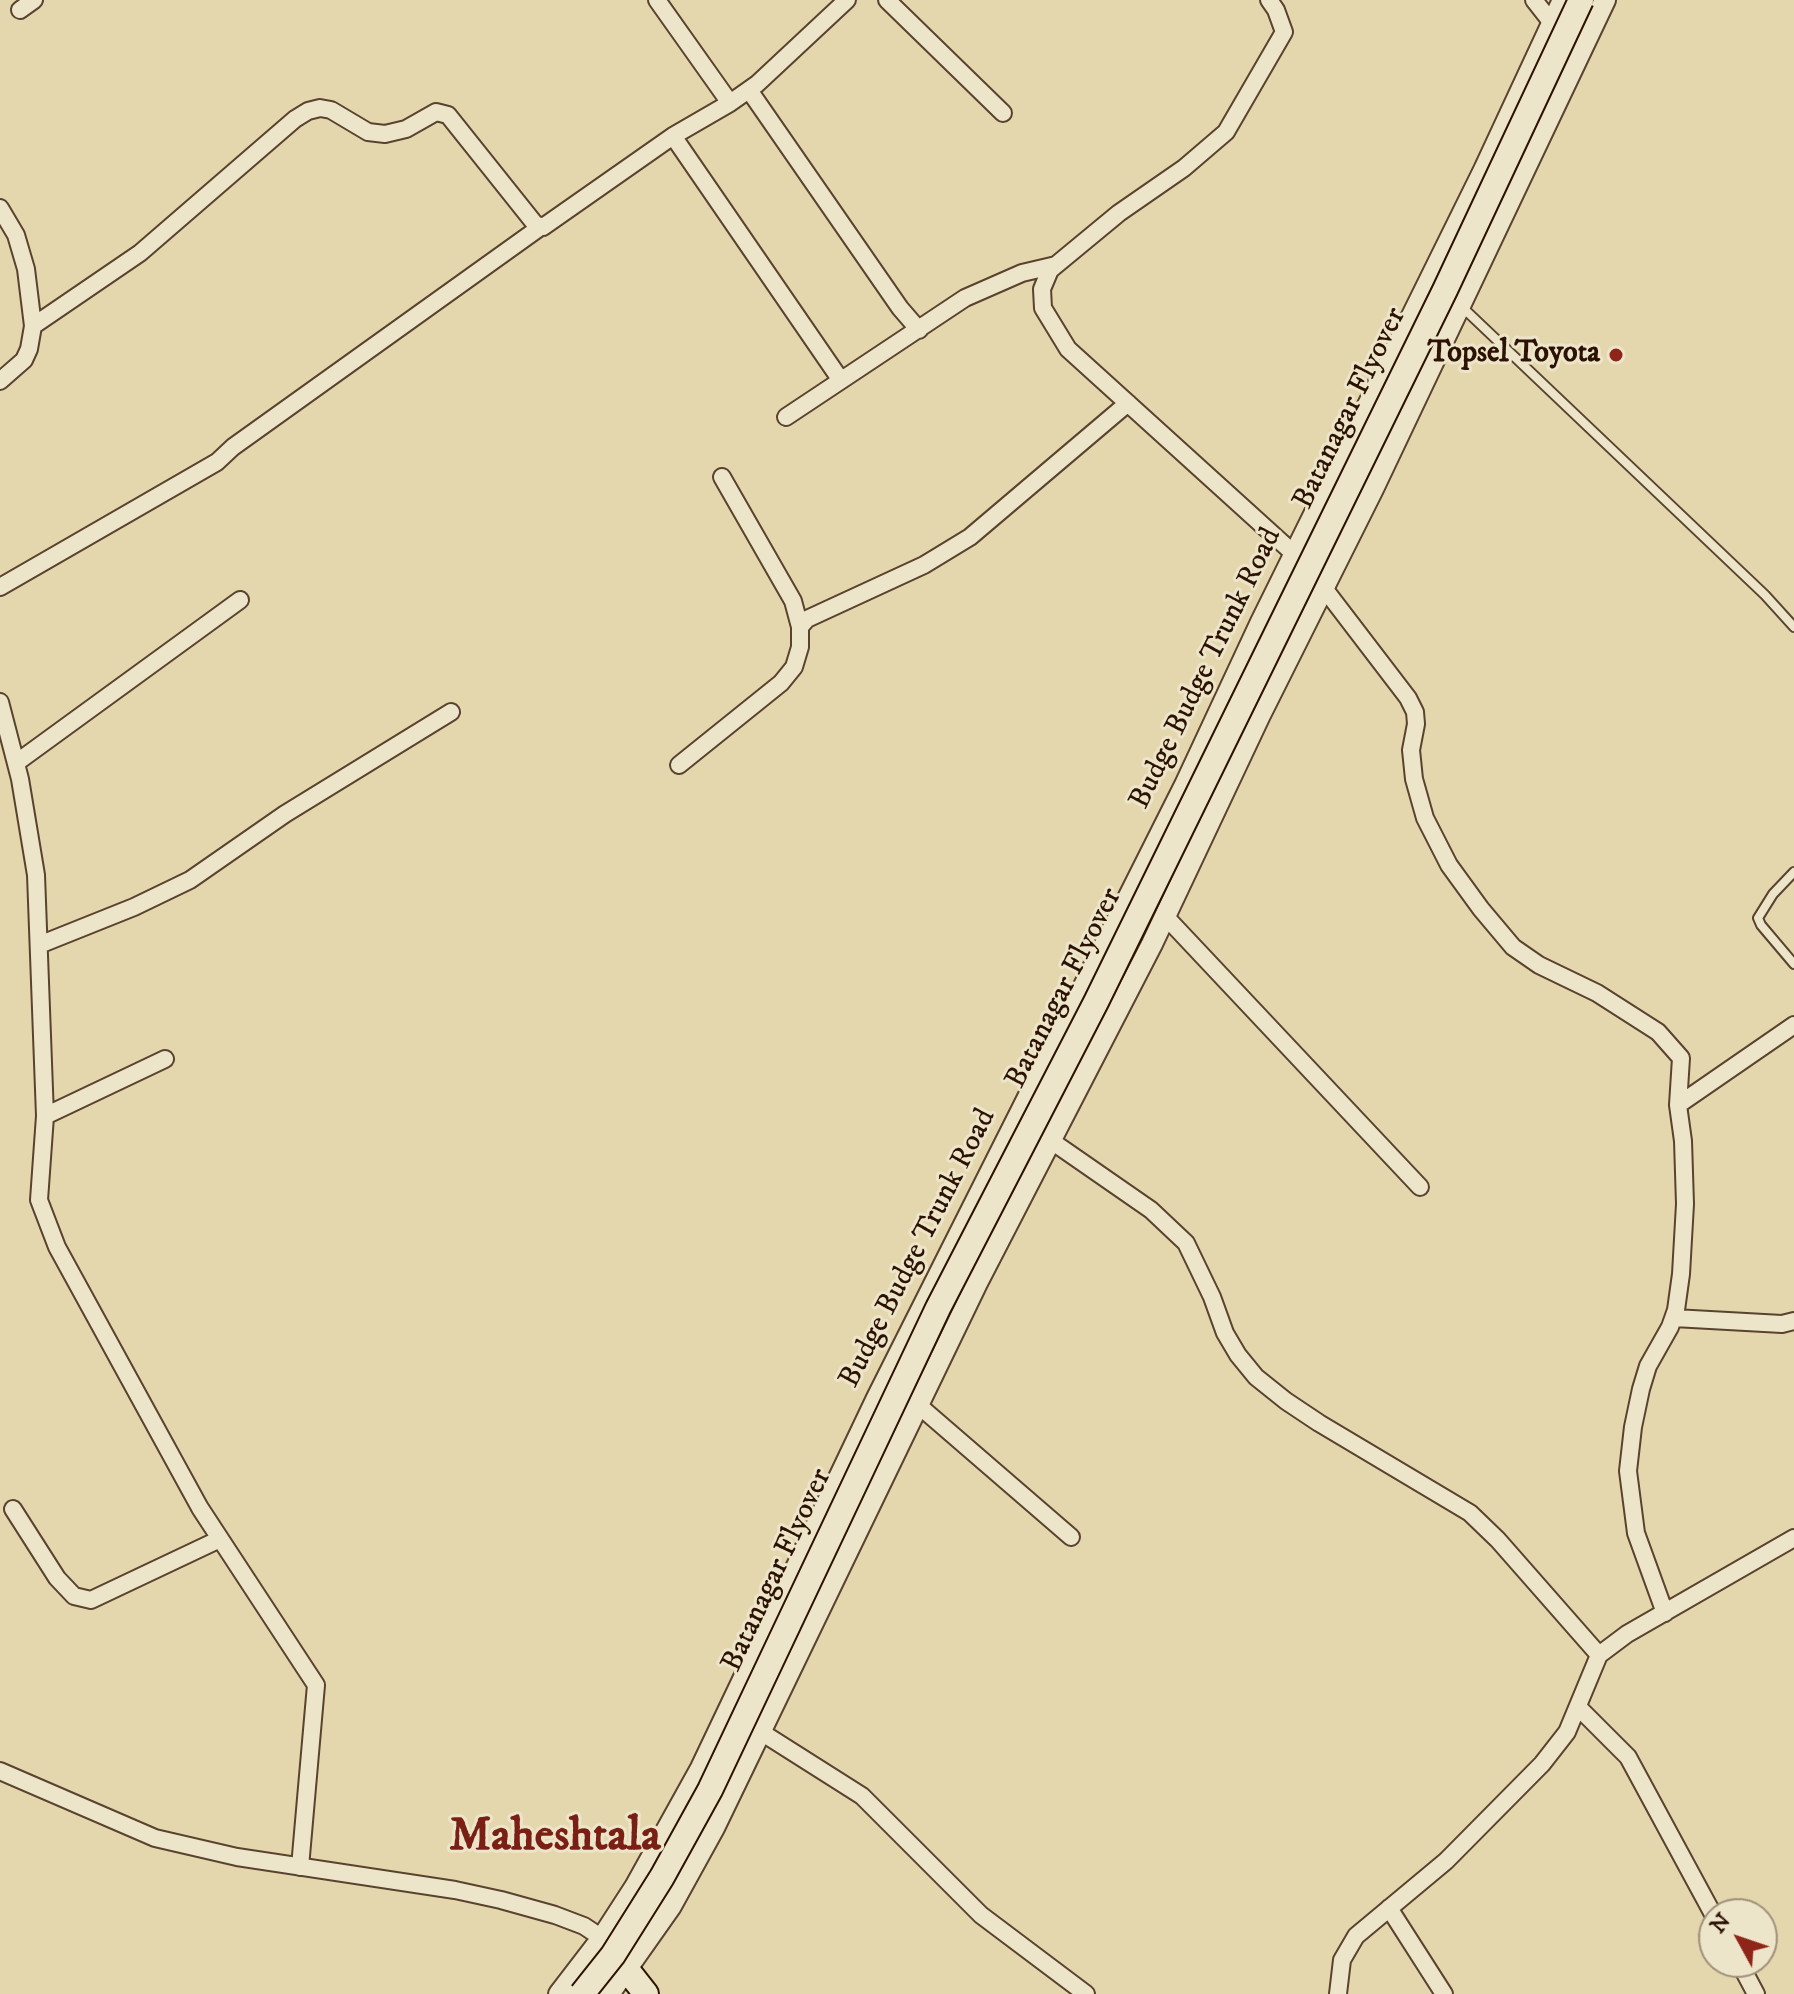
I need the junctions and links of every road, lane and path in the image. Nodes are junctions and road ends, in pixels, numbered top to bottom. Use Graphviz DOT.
graph roads {
  1 [pos="34,0"];
  2 [pos="657,0"];
  3 [pos="847,0"];
  4 [pos="887,0"];
  5 [pos="1269,0"];
  6 [pos="1534,0"];
  7 [pos="1563,0"];
  8 [pos="1581,0"];
  9 [pos="1605,0"];
  10 [pos="20,10"];
  11 [pos="1552,23"];
  12 [pos="749,90"];
  13 [pos="730,103"];
  14 [pos="1003,113"];
  15 [pos="673,136"];
  16 [pos="0,208"];
  17 [pos="539,228"];
  18 [pos="1056,265"];
  19 [pos="1460,305"];
  20 [pos="33,326"];
  21 [pos="919,330"];
  22 [pos="840,379"];
  23 [pos="0,381"];
  24 [pos="1128,403"];
  25 [pos="786,417"];
  26 [pos="722,477"];
  27 [pos="1296,554"];
  28 [pos="0,587"];
  29 [pos="1324,587"];
  30 [pos="240,600"];
  31 [pos="800,627"];
  32 [pos="1794,627"];
  33 [pos="0,702"];
  34 [pos="451,712"];
  35 [pos="16,763"];
  36 [pos="679,765"];
  37 [pos="1794,872"];
  38 [pos="1165,916"];
  39 [pos="39,945"];
  40 [pos="1794,964"];
  41 [pos="1794,1025"];
  42 [pos="165,1059"];
  43 [pos="1678,1105"];
  44 [pos="45,1116"];
  45 [pos="1050,1140"];
  46 [pos="1420,1187"];
  47 [pos="1674,1318"];
  48 [pos="1794,1321"];
  49 [pos="917,1404"];
  50 [pos="13,1509"];
  51 [pos="1071,1537"];
  52 [pos="1794,1538"];
  53 [pos="220,1539"];
  54 [pos="1665,1613"];
  55 [pos="1599,1655"];
  56 [pos="1579,1708"];
  57 [pos="761,1732"];
  58 [pos="0,1771"];
  59 [pos="300,1867"];
  60 [pos="1704,1898"];
  61 [pos="1389,1908"];
  62 [pos="602,1938"];
  63 [pos="627,1969"];
  64 [pos="559,1994"];
  65 [pos="582,1994"];
  66 [pos="609,1994"];
  67 [pos="646,1994"];
  68 [pos="1086,1994"];
  69 [pos="1338,1994"];
  70 [pos="1444,1994"];
  1 -- 10 [label="street"];
  2 -- 13 [label="street"];
  3 -- 12 [label="street"];
  4 -- 14 [label="street"];
  5 -- 18 [label="street"];
  6 -- 11 [label="street"];
  7 -- 11 [label="street, Budge Budge Trunk Road"];
  8 -- 65 [label="main road, Batanagar Flyover, bridge"];
  9 -- 19 [label="street"];
  11 -- 27 [label="street, Budge Budge Trunk Road"];
  12 -- 13 [label="street"];
  12 -- 21 [label="street"];
  13 -- 15 [label="street"];
  15 -- 17 [label="street"];
  15 -- 22 [label="street"];
  16 -- 20 [label="street"];
  17 -- 20 [label="street"];
  17 -- 28 [label="street"];
  18 -- 21 [label="street"];
  18 -- 24 [label="street"];
  19 -- 29 [label="street"];
  19 -- 32 [label="lane"];
  20 -- 23 [label="street"];
  21 -- 22 [label="street"];
  22 -- 25 [label="street"];
  24 -- 27 [label="street"];
  24 -- 31 [label="street"];
  26 -- 31 [label="street"];
  27 -- 29 [label="street"];
  27 -- 62 [label="street, Budge Budge Trunk Road"];
  29 -- 38 [label="street"];
  29 -- 43 [label="street"];
  30 -- 35 [label="street"];
  31 -- 36 [label="street"];
  33 -- 35 [label="street"];
  34 -- 39 [label="street"];
  35 -- 39 [label="street"];
  37 -- 40 [label="lane"];
  38 -- 45 [label="street"];
  38 -- 46 [label="street"];
  39 -- 44 [label="street"];
  41 -- 43 [label="street"];
  42 -- 44 [label="street"];
  43 -- 47 [label="street"];
  44 -- 53 [label="street"];
  45 -- 49 [label="street"];
  45 -- 55 [label="street"];
  47 -- 48 [label="street"];
  47 -- 54 [label="street"];
  49 -- 51 [label="street"];
  49 -- 57 [label="street"];
  50 -- 53 [label="street"];
  52 -- 54 [label="street"];
  53 -- 59 [label="street"];
  54 -- 55 [label="street"];
  55 -- 56 [label="street"];
  56 -- 60 [label="street"];
  56 -- 61 [label="street"];
  57 -- 63 [label="street"];
  57 -- 68 [label="street"];
  58 -- 59 [label="street"];
  59 -- 62 [label="street"];
  61 -- 69 [label="street"];
  61 -- 70 [label="street"];
  62 -- 63 [label="main road"];
  62 -- 64 [label="street, Budge Budge Trunk Road"];
  63 -- 66 [label="street"];
  63 -- 67 [label="main road"];
}
